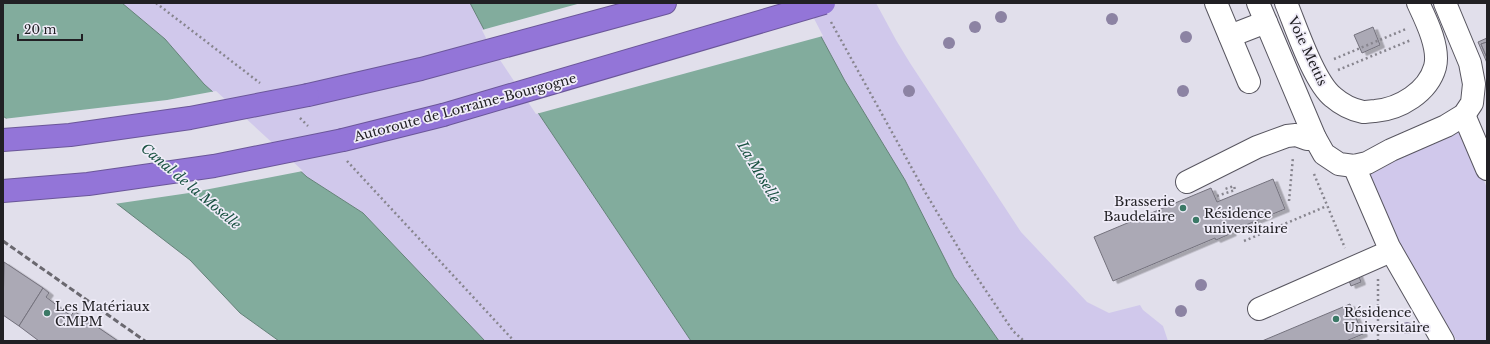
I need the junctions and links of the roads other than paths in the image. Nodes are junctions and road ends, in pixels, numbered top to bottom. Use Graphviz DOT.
graph roads {
  1 [pos="665,3"];
  2 [pos="1216,3"];
  3 [pos="1286,3"];
  4 [pos="1418,3"];
  5 [pos="1445,3"];
  6 [pos="826,10"];
  7 [pos="1262,12"];
  8 [pos="1230,36"];
  9 [pos="1249,82"];
  10 [pos="1464,115"];
  11 [pos="1305,137"];
  12 [pos="3,140"];
  13 [pos="1354,166"];
  14 [pos="1487,169"];
  15 [pos="1187,182"];
  16 [pos="3,191"];
  17 [pos="1386,254"];
  18 [pos="1259,309"];
  19 [pos="1443,341"];
  1 -- 12 [label="highway, bridge"];
  2 -- 8 [label="street"];
  3 -- 4 [label="street, Voie Mettis"];
  5 -- 10 [label="street"];
  6 -- 16 [label="highway, Autoroute de Lorraine-Bourgogne, bridge"];
  7 -- 8 [label="street"];
  7 -- 11 [label="street"];
  8 -- 9 [label="street"];
  10 -- 13 [label="street"];
  10 -- 14 [label="street"];
  11 -- 13 [label="street"];
  11 -- 15 [label="street"];
  13 -- 17 [label="street"];
  17 -- 18 [label="street"];
  17 -- 19 [label="street"];
}
